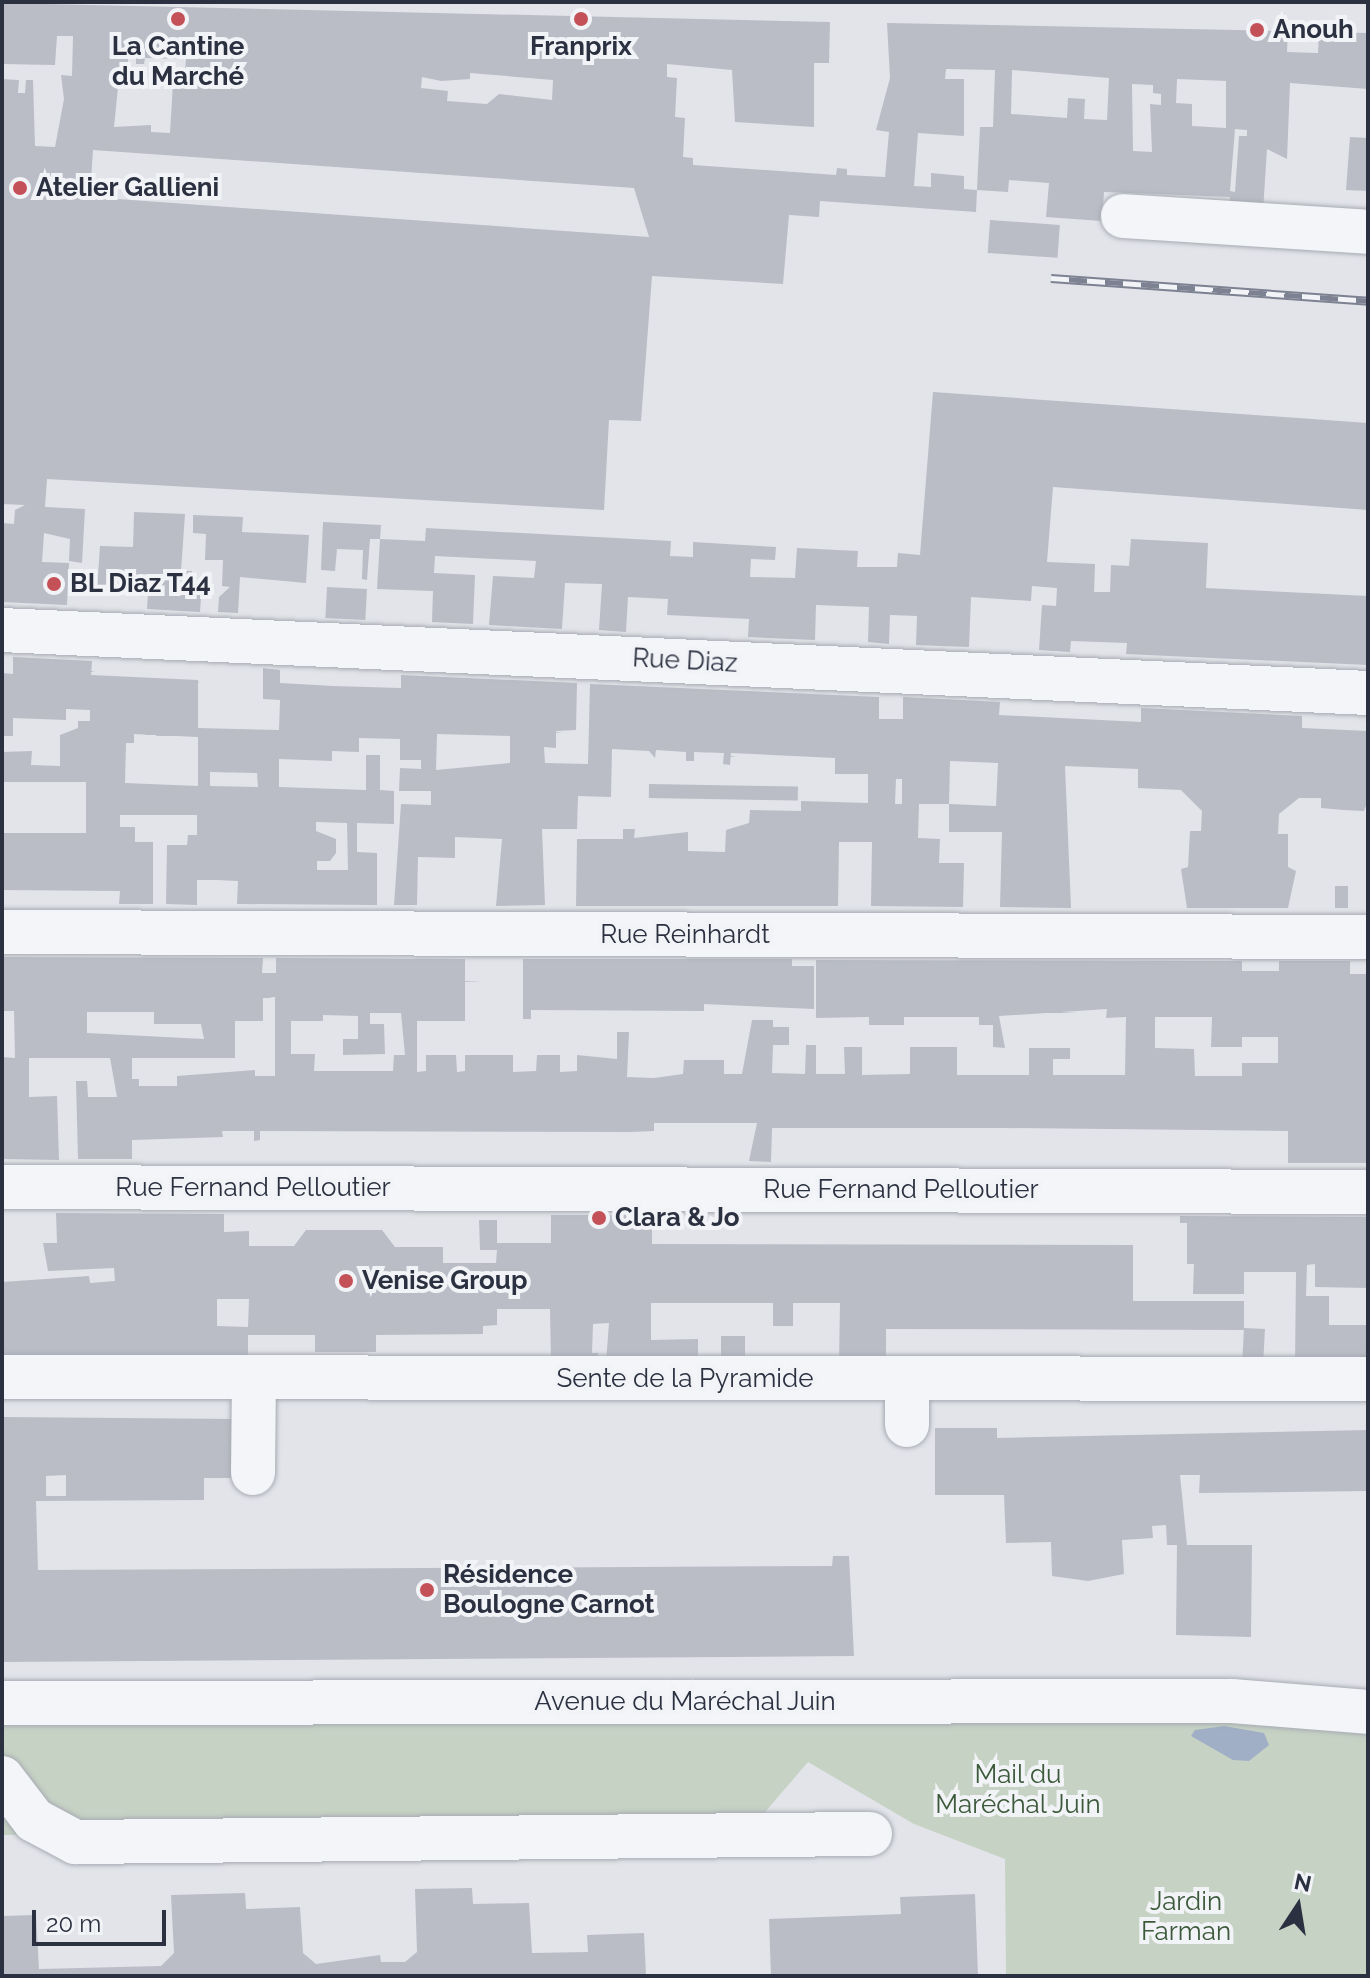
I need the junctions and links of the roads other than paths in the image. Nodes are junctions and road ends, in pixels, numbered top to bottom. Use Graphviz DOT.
graph roads {
  1 [pos="1123,216"];
  2 [pos="1368,232"];
  3 [pos="2,630"];
  4 [pos="1368,693"];
  5 [pos="2,932"];
  6 [pos="1368,937"];
  7 [pos="2,1187"];
  8 [pos="1368,1192"];
  9 [pos="2,1377"];
  10 [pos="254,1377"];
  11 [pos="907,1379"];
  12 [pos="1368,1379"];
  13 [pos="907,1425"];
  14 [pos="253,1473"];
  15 [pos="2,1703"];
  16 [pos="1368,1712"];
  17 [pos="2,1778"];
  18 [pos="870,1834"];
  1 -- 2 [label="street"];
  3 -- 4 [label="street, Rue Diaz"];
  5 -- 6 [label="street, Rue Reinhardt"];
  7 -- 8 [label="street, Rue Fernand Pelloutier"];
  9 -- 10 [label="street, Sente de la Pyramide"];
  10 -- 11 [label="street, Sente de la Pyramide"];
  10 -- 14 [label="street"];
  11 -- 12 [label="street, Sente de la Pyramide"];
  11 -- 13 [label="street"];
  15 -- 16 [label="street, Avenue du Maréchal Juin"];
  17 -- 18 [label="street"];
}
